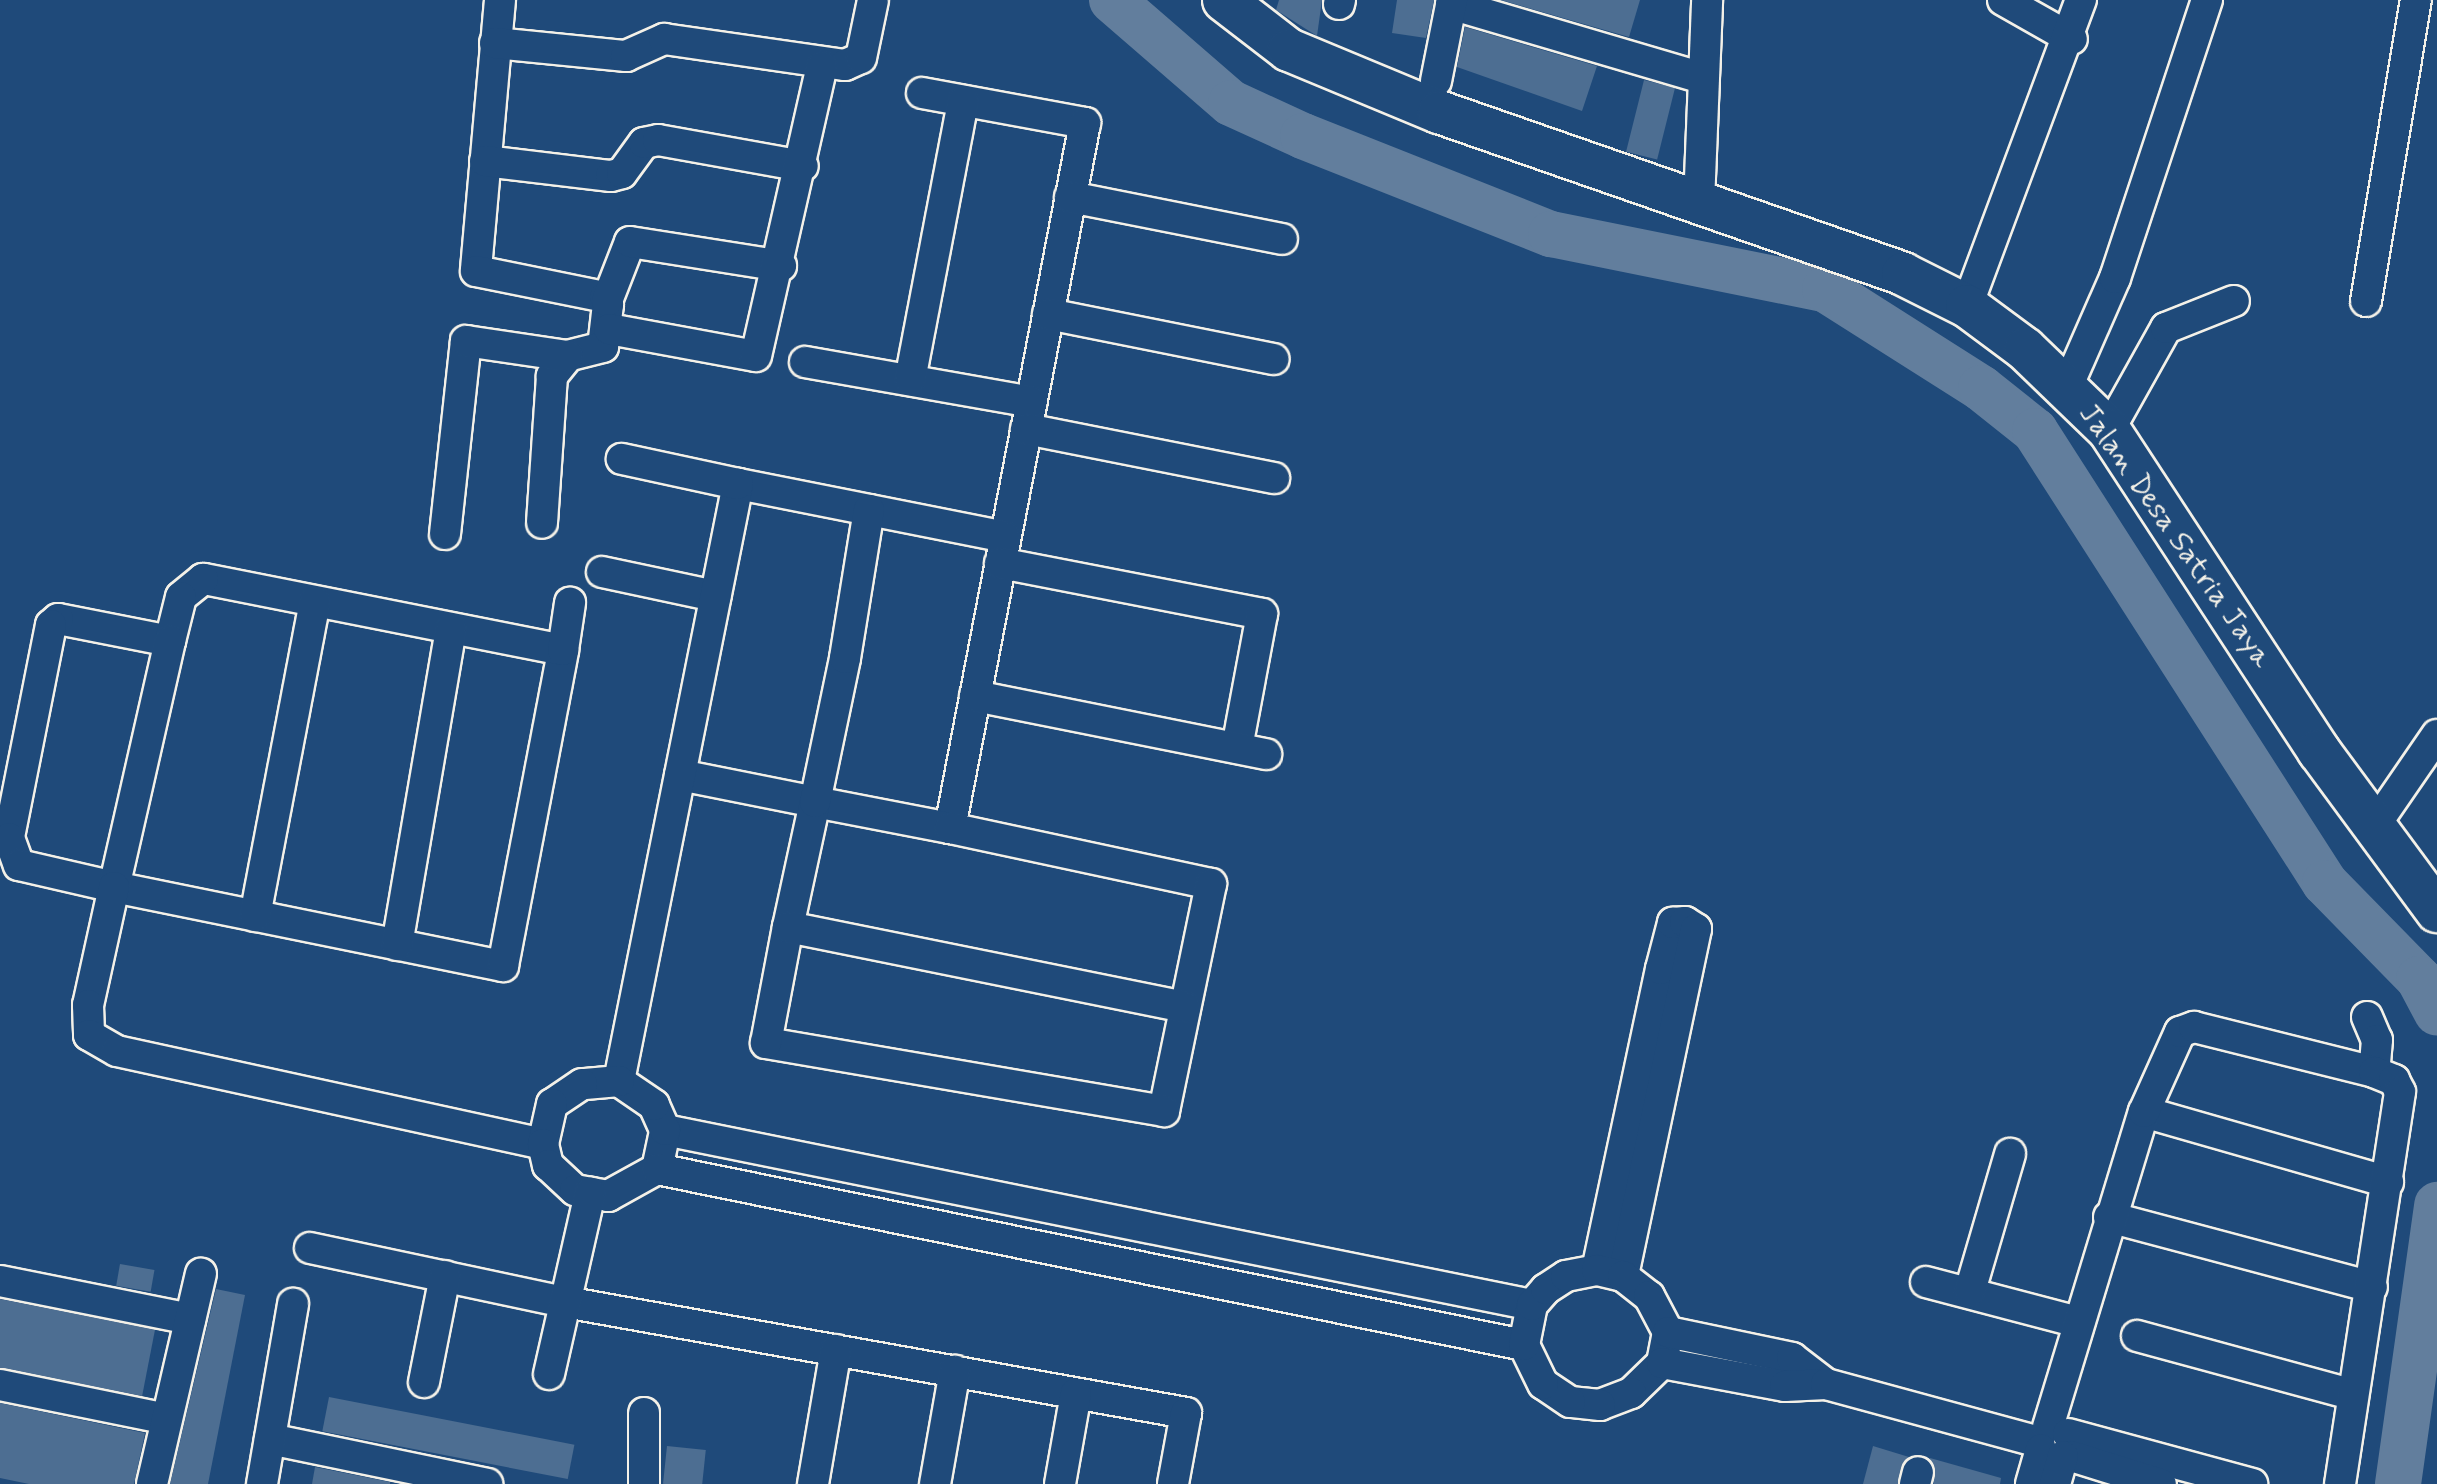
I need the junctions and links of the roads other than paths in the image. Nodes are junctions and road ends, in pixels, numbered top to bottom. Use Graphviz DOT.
graph roads {
  1 [pos="500,0"];
  2 [pos="873,0"];
  3 [pos="1224,0"];
  4 [pos="1707,0"];
  5 [pos="2003,0"];
  6 [pos="2081,0"];
  7 [pos="2207,0"];
  8 [pos="2416,0"];
  9 [pos="1452,2"];
  10 [pos="2072,39"];
  11 [pos="495,43"];
  12 [pos="822,66"];
  13 [pos="1703,78"];
  14 [pos="1436,81"];
  15 [pos="922,93"];
  16 [pos="963,101"];
  17 [pos="485,161"];
  18 [pos="803,166"];
  19 [pos="1070,197"];
  20 [pos="1699,203"];
  21 [pos="1282,239"];
  22 [pos="781,266"];
  23 [pos="2234,301"];
  24 [pos="2366,301"];
  25 [pos="1967,306"];
  26 [pos="1048,314"];
  27 [pos="608,315"];
  28 [pos="568,356"];
  29 [pos="1274,359"];
  30 [pos="805,362"];
  31 [pos="910,380"];
  32 [pos="2068,385"];
  33 [pos="1029,416"];
  34 [pos="2109,430"];
  35 [pos="622,459"];
  36 [pos="1274,478"];
  37 [pos="738,484"];
  38 [pos="869,510"];
  39 [pos="542,523"];
  40 [pos="445,534"];
  41 [pos="1003,550"];
  42 [pos="602,572"];
  43 [pos="715,596"];
  44 [pos="315,602"];
  45 [pos="570,603"];
  46 [pos="451,629"];
  47 [pos="170,641"];
  48 [pos="563,650"];
  49 [pos="975,696"];
  50 [pos="2437,735"];
  51 [pos="680,775"];
  52 [pos="815,802"];
  53 [pos="950,828"];
  54 [pos="2373,828"];
  55 [pos="114,887"];
  56 [pos="2437,911"];
  57 [pos="255,916"];
  58 [pos="788,927"];
  59 [pos="397,945"];
  60 [pos="1185,1007"];
  61 [pos="2367,1017"];
  62 [pos="2374,1072"];
  63 [pos="619,1081"];
  64 [pos="2144,1112"];
  65 [pos="665,1130"];
  66 [pos="543,1144"];
  67 [pos="2010,1154"];
  68 [pos="657,1169"];
  69 [pos="2388,1182"];
  70 [pos="590,1193"];
  71 [pos="2109,1217"];
  72 [pos="310,1248"];
  73 [pos="1610,1273"];
  74 [pos="201,1274"];
  75 [pos="445,1276"];
  76 [pos="0,1281"];
  77 [pos="1926,1282"];
  78 [pos="2372,1287"];
  79 [pos="1970,1291"];
  80 [pos="565,1302"];
  81 [pos="293,1304"];
  82 [pos="1532,1305"];
  83 [pos="190,1319"];
  84 [pos="2079,1322"];
  85 [pos="1668,1332"];
  86 [pos="2137,1336"];
  87 [pos="1524,1345"];
  88 [pos="836,1350"];
  89 [pos="1662,1363"];
  90 [pos="955,1371"];
  91 [pos="549,1374"];
  92 [pos="424,1382"];
  93 [pos="1826,1384"];
  94 [pos="0,1385"];
  95 [pos="1076,1393"];
  96 [pos="2350,1394"];
  97 [pos="644,1413"];
  98 [pos="167,1419"];
  99 [pos="270,1439"];
  100 [pos="2054,1450"];
  101 [pos="152,1484"];
  102 [pos="262,1484"];
  103 [pos="487,1484"];
  104 [pos="644,1484"];
  105 [pos="813,1484"];
  106 [pos="935,1484"];
  107 [pos="1060,1484"];
  108 [pos="1173,1484"];
  109 [pos="2031,1484"];
  110 [pos="2161,1484"];
  111 [pos="2252,1484"];
  112 [pos="2340,1484"];
  1 -- 11 [label="street"];
  2 -- 12 [label="street"];
  3 -- 20 [label="street, Jalan Desa Satria Jaya"];
  4 -- 13 [label="street"];
  5 -- 10 [label="street"];
  6 -- 10 [label="street"];
  7 -- 32 [label="street"];
  8 -- 24 [label="street"];
  9 -- 13 [label="street"];
  9 -- 14 [label="street"];
  10 -- 25 [label="street"];
  11 -- 12 [label="street"];
  11 -- 17 [label="street"];
  12 -- 18 [label="street"];
  13 -- 20 [label="street"];
  15 -- 16 [label="street"];
  16 -- 19 [label="street"];
  16 -- 31 [label="street"];
  17 -- 18 [label="street"];
  17 -- 27 [label="street"];
  18 -- 22 [label="street"];
  19 -- 21 [label="street"];
  19 -- 26 [label="street"];
  20 -- 25 [label="street, Jalan Desa Satria Jaya"];
  22 -- 27 [label="street"];
  22 -- 27 [label="street"];
  23 -- 34 [label="street"];
  25 -- 32 [label="street, Jalan Desa Satria Jaya"];
  26 -- 29 [label="street"];
  26 -- 33 [label="street"];
  27 -- 28 [label="street"];
  28 -- 39 [label="street"];
  28 -- 40 [label="street"];
  30 -- 31 [label="street"];
  31 -- 33 [label="street"];
  32 -- 34 [label="street, Jalan Desa Satria Jaya"];
  33 -- 36 [label="street"];
  33 -- 41 [label="street"];
  34 -- 54 [label="street, Jalan Desa Satria Jaya"];
  35 -- 37 [label="street"];
  37 -- 38 [label="street"];
  37 -- 43 [label="street"];
  38 -- 41 [label="street"];
  38 -- 52 [label="street"];
  41 -- 49 [label="street"];
  41 -- 49 [label="street"];
  42 -- 43 [label="street"];
  43 -- 51 [label="street"];
  44 -- 46 [label="street"];
  44 -- 47 [label="street"];
  44 -- 57 [label="street"];
  45 -- 48 [label="street"];
  46 -- 48 [label="street"];
  46 -- 59 [label="street"];
  47 -- 55 [label="street"];
  47 -- 55 [label="street"];
  48 -- 59 [label="street"];
  49 -- 53 [label="street"];
  50 -- 54 [label="street"];
  51 -- 52 [label="street"];
  51 -- 63 [label="street"];
  52 -- 53 [label="street"];
  52 -- 58 [label="street"];
  53 -- 60 [label="street"];
  54 -- 56 [label="street, Jalan Desa Satria Jaya"];
  55 -- 57 [label="street"];
  55 -- 66 [label="street"];
  57 -- 59 [label="street"];
  58 -- 60 [label="street"];
  58 -- 60 [label="street"];
  61 -- 62 [label="street"];
  62 -- 64 [label="street"];
  62 -- 69 [label="street"];
  63 -- 65 [label="street"];
  63 -- 66 [label="street"];
  64 -- 69 [label="street"];
  64 -- 71 [label="street"];
  65 -- 68 [label="street"];
  65 -- 82 [label="street"];
  66 -- 70 [label="street"];
  67 -- 79 [label="street"];
  68 -- 70 [label="street"];
  68 -- 87 [label="street"];
  69 -- 78 [label="street"];
  70 -- 80 [label="street"];
  71 -- 78 [label="street"];
  71 -- 84 [label="street"];
  72 -- 75 [label="street"];
  73 -- 73 [label="street"];
  73 -- 82 [label="street"];
  73 -- 85 [label="street"];
  74 -- 83 [label="street"];
  75 -- 80 [label="street"];
  75 -- 92 [label="street"];
  76 -- 83 [label="street"];
  77 -- 79 [label="street"];
  78 -- 96 [label="street"];
  79 -- 84 [label="street"];
  80 -- 88 [label="street"];
  80 -- 91 [label="street"];
  81 -- 99 [label="street"];
  82 -- 87 [label="street"];
  83 -- 98 [label="street"];
  84 -- 100 [label="street"];
  85 -- 89 [label="street"];
  85 -- 93 [label="street"];
  86 -- 96 [label="street"];
  87 -- 89 [label="street"];
  88 -- 90 [label="street"];
  88 -- 105 [label="street"];
  89 -- 93 [label="street"];
  90 -- 95 [label="street"];
  90 -- 106 [label="street"];
  93 -- 100 [label="street"];
  94 -- 98 [label="street"];
  95 -- 107 [label="street"];
  95 -- 108 [label="street"];
  96 -- 112 [label="street"];
  97 -- 104 [label="street"];
  98 -- 101 [label="street"];
  99 -- 102 [label="street"];
  99 -- 103 [label="street"];
  100 -- 109 [label="street"];
  100 -- 110 [label="street"];
  100 -- 111 [label="street"];
}
